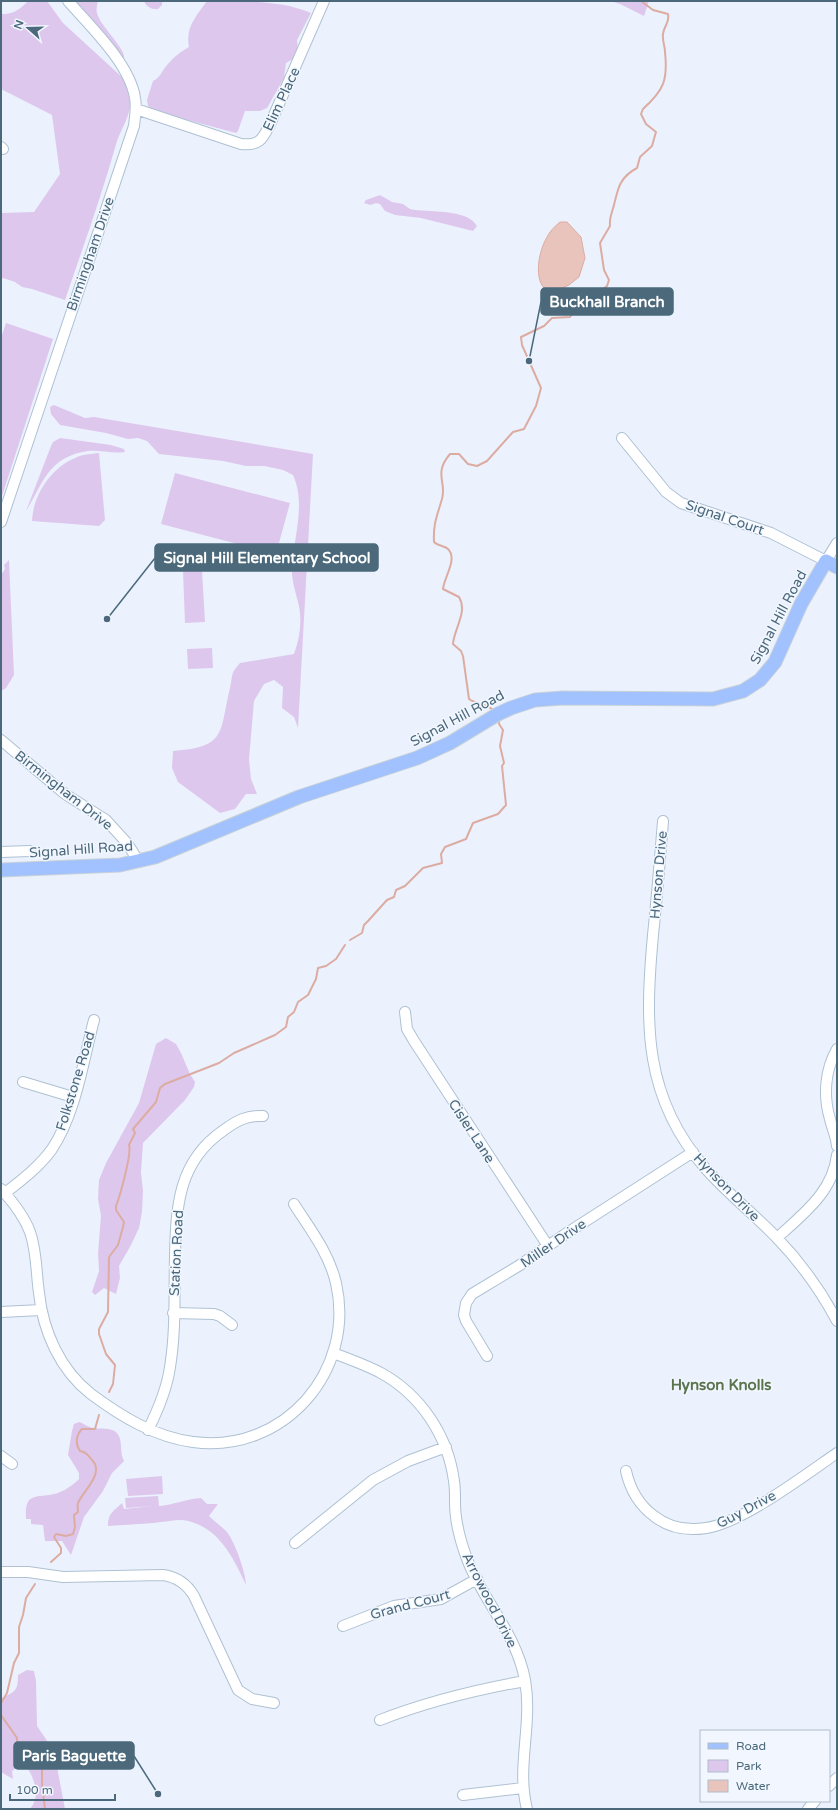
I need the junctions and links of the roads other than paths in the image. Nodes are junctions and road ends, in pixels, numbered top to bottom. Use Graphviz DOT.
graph roads {
  1 [pos="68,1"];
  2 [pos="324,1"];
  3 [pos="136,108"];
  4 [pos="622,438"];
  5 [pos="1,522"];
  6 [pos="837,543"];
  7 [pos="831,564"];
  8 [pos="1,740"];
  9 [pos="663,821"];
  10 [pos="30,851"];
  11 [pos="1,852"];
  12 [pos="138,862"];
  13 [pos="1,870"];
  14 [pos="405,1012"];
  15 [pos="94,1020"];
  16 [pos="837,1050"];
  17 [pos="23,1082"];
  18 [pos="74,1097"];
  19 [pos="263,1116"];
  20 [pos="837,1146"];
  21 [pos="693,1152"];
  22 [pos="837,1155"];
  23 [pos="3,1191"];
  24 [pos="294,1204"];
  25 [pos="777,1238"];
  26 [pos="548,1246"];
  27 [pos="41,1310"];
  28 [pos="1,1312"];
  29 [pos="173,1313"];
  30 [pos="837,1321"];
  31 [pos="232,1325"];
  32 [pos="334,1353"];
  33 [pos="487,1356"];
  34 [pos="148,1430"];
  35 [pos="446,1446"];
  36 [pos="837,1453"];
  37 [pos="1,1456"];
  38 [pos="12,1464"];
  39 [pos="626,1471"];
  40 [pos="295,1543"];
  41 [pos="1,1572"];
  42 [pos="476,1579"];
  43 [pos="343,1626"];
  44 [pos="525,1681"];
  45 [pos="274,1703"];
  46 [pos="380,1720"];
  47 [pos="523,1788"];
  48 [pos="463,1795"];
  49 [pos="527,1809"];
  1 -- 3 [label="street, Birmingham Drive"];
  2 -- 3 [label="street, Elim Place"];
  3 -- 5 [label="street, Birmingham Drive"];
  4 -- 7 [label="street, Signal Court"];
  6 -- 7 [label="street, Signal Hill Road"];
  7 -- 12 [label="main road, Signal Hill Road"];
  8 -- 12 [label="street, Birmingham Drive"];
  9 -- 21 [label="street, Hynson Drive"];
  10 -- 11 [label="street"];
  12 -- 13 [label="main road, Signal Hill Road"];
  14 -- 26 [label="street, Cisler Lane"];
  15 -- 18 [label="street, Folkstone Road"];
  16 -- 20 [label="street"];
  17 -- 18 [label="street"];
  18 -- 23 [label="street, Folkstone Road"];
  19 -- 29 [label="street, Station Road"];
  21 -- 25 [label="street, Hynson Drive"];
  21 -- 26 [label="street, Miller Drive"];
  22 -- 25 [label="street"];
  23 -- 27 [label="street"];
  24 -- 32 [label="street"];
  25 -- 30 [label="street, Hynson Drive"];
  26 -- 33 [label="street, Miller Drive"];
  27 -- 28 [label="street"];
  27 -- 34 [label="street"];
  29 -- 31 [label="street"];
  29 -- 34 [label="street, Station Road"];
  32 -- 34 [label="street"];
  32 -- 35 [label="street, Arrowood Drive"];
  35 -- 40 [label="street"];
  35 -- 42 [label="street, Arrowood Drive"];
  36 -- 39 [label="street, Guy Drive"];
  37 -- 38 [label="street"];
  41 -- 45 [label="street"];
  42 -- 43 [label="street, Grand Court"];
  42 -- 44 [label="street, Arrowood Drive"];
  44 -- 46 [label="street"];
  44 -- 47 [label="street, Arrowood Drive"];
  47 -- 48 [label="street"];
  47 -- 49 [label="street, Arrowood Drive"];
}
